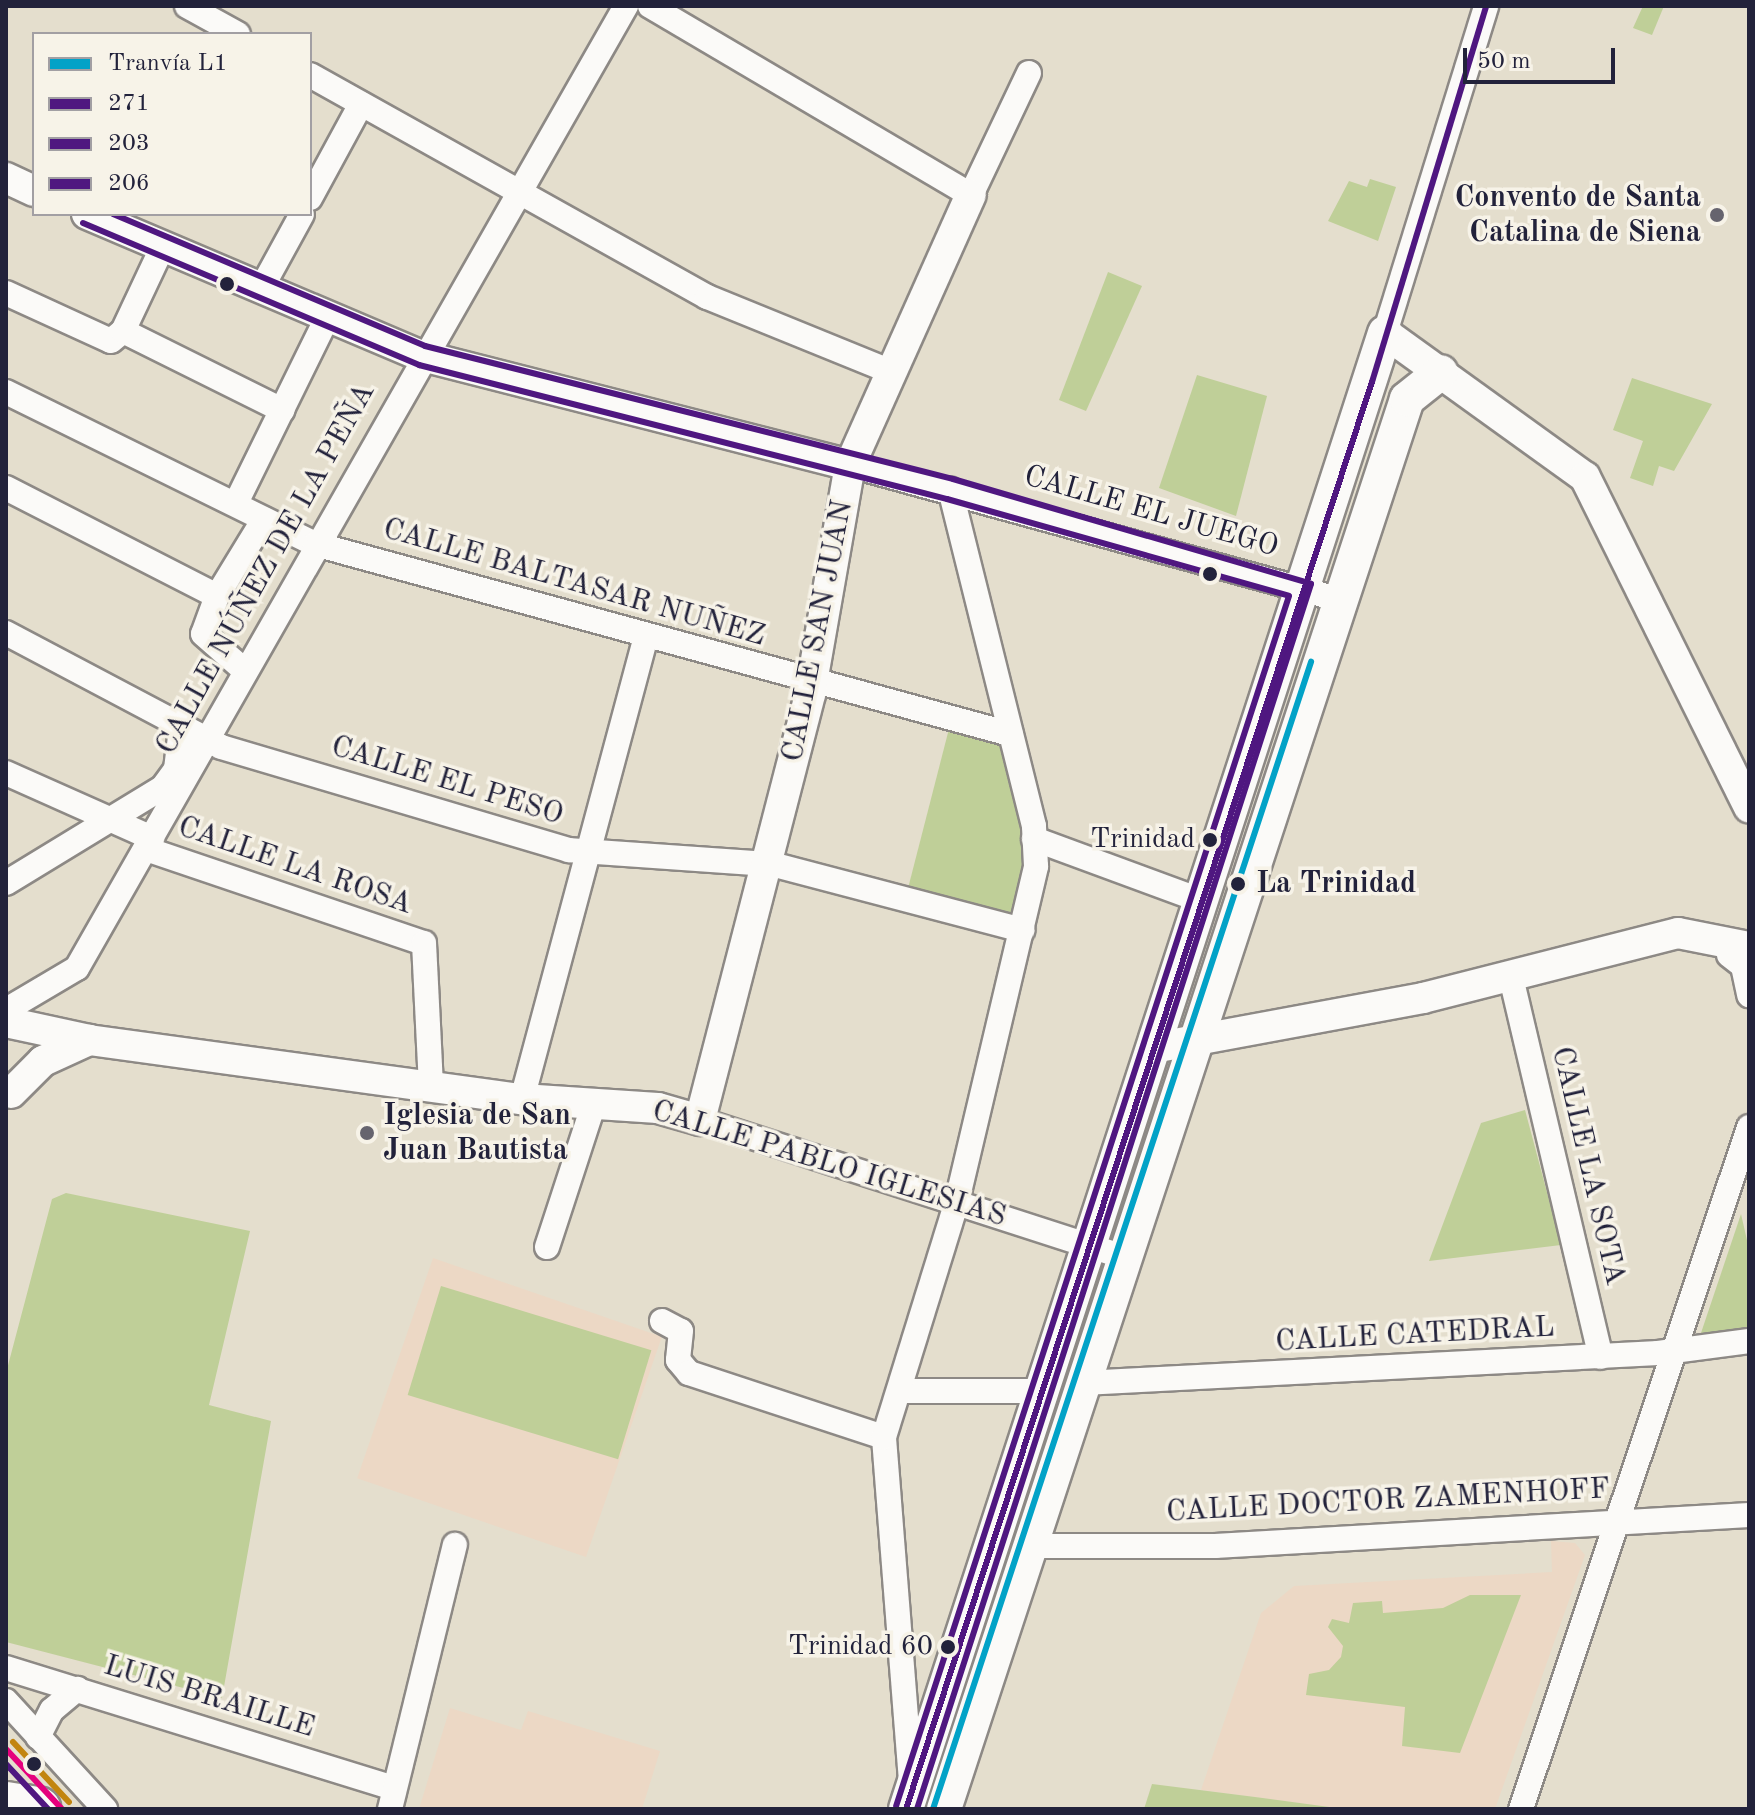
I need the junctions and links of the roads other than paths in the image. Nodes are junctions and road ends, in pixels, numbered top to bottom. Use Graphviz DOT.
graph roads {
  1 [pos="187,6"];
  2 [pos="626,6"];
  3 [pos="650,6"];
  4 [pos="1486,6"];
  5 [pos="230,32"];
  6 [pos="1029,73"];
  7 [pos="312,76"];
  8 [pos="361,104"];
  9 [pos="519,192"];
  10 [pos="312,194"];
  11 [pos="971,195"];
  12 [pos="98,216"];
  13 [pos="301,216"];
  14 [pos="119,220"];
  15 [pos="163,246"];
  16 [pos="261,289"];
  17 [pos="6,293"];
  18 [pos="327,318"];
  19 [pos="123,331"];
  20 [pos="1385,333"];
  21 [pos="422,356"];
  22 [pos="889,371"];
  23 [pos="1441,372"];
  24 [pos="1372,382"];
  25 [pos="6,392"];
  26 [pos="1407,399"];
  27 [pos="282,410"];
  28 [pos="850,465"];
  29 [pos="6,488"];
  30 [pos="950,489"];
  31 [pos="236,503"];
  32 [pos="264,519"];
  33 [pos="315,544"];
  34 [pos="1302,589"];
  35 [pos="217,596"];
  36 [pos="1341,600"];
  37 [pos="6,633"];
  38 [pos="646,636"];
  39 [pos="244,670"];
  40 [pos="811,682"];
  41 [pos="182,721"];
  42 [pos="1010,734"];
  43 [pos="207,738"];
  44 [pos="6,773"];
  45 [pos="1749,808"];
  46 [pos="107,821"];
  47 [pos="1034,839"];
  48 [pos="149,843"];
  49 [pos="590,849"];
  50 [pos="771,864"];
  51 [pos="6,883"];
  52 [pos="1200,900"];
  53 [pos="1022,930"];
  54 [pos="1743,960"];
  55 [pos="1514,990"];
  56 [pos="1749,995"];
  57 [pos="1406,1002"];
  58 [pos="6,1010"];
  59 [pos="6,1022"];
  60 [pos="89,1040"];
  61 [pos="1198,1040"];
  62 [pos="1153,1048"];
  63 [pos="431,1087"];
  64 [pos="8,1098"];
  65 [pos="522,1099"];
  66 [pos="594,1103"];
  67 [pos="700,1120"];
  68 [pos="1747,1143"];
  69 [pos="957,1201"];
  70 [pos="1090,1244"];
  71 [pos="547,1247"];
  72 [pos="1125,1257"];
  73 [pos="662,1321"];
  74 [pos="1749,1341"];
  75 [pos="1675,1348"];
  76 [pos="1601,1357"];
  77 [pos="1083,1383"];
  78 [pos="899,1391"];
  79 [pos="1043,1391"];
  80 [pos="884,1437"];
  81 [pos="1749,1515"];
  82 [pos="1615,1521"];
  83 [pos="455,1545"];
  84 [pos="1030,1546"];
  85 [pos="6,1668"];
  86 [pos="77,1689"];
  87 [pos="6,1701"];
  88 [pos="38,1737"];
  89 [pos="392,1799"];
  90 [pos="909,1800"];
  91 [pos="6,1804"];
  92 [pos="11,1809"];
  93 [pos="39,1809"];
  94 [pos="105,1809"];
  95 [pos="944,1809"];
  96 [pos="1521,1809"];
  1 -- 5 [label="street"];
  2 -- 9 [label="street, CALLE NÚÑEZ DE LA PEÑA"];
  3 -- 11 [label="street"];
  4 -- 20 [label="street"];
  6 -- 11 [label="street, CALLE SAN JUAN"];
  7 -- 8 [label="street"];
  8 -- 9 [label="street"];
  8 -- 10 [label="street"];
  9 -- 21 [label="street, CALLE NÚÑEZ DE LA PEÑA"];
  9 -- 22 [label="street"];
  11 -- 22 [label="street, CALLE SAN JUAN"];
  12 -- 14 [label="street"];
  13 -- 16 [label="street"];
  14 -- 15 [label="street"];
  15 -- 16 [label="street"];
  15 -- 19 [label="street"];
  16 -- 18 [label="street"];
  17 -- 19 [label="street"];
  18 -- 21 [label="street"];
  18 -- 27 [label="street"];
  19 -- 27 [label="street"];
  20 -- 23 [label="street"];
  20 -- 24 [label="main road"];
  21 -- 28 [label="street"];
  21 -- 33 [label="street, CALLE NÚÑEZ DE LA PEÑA"];
  22 -- 28 [label="street, CALLE SAN JUAN"];
  23 -- 26 [label="main road"];
  23 -- 45 [label="street"];
  24 -- 26 [label="main road"];
  24 -- 34 [label="main road"];
  25 -- 31 [label="street, CALLE BALTASAR NUÑEZ"];
  26 -- 36 [label="main road"];
  27 -- 31 [label="street"];
  28 -- 30 [label="street, CALLE EL JUEGO"];
  28 -- 40 [label="street, CALLE SAN JUAN"];
  29 -- 35 [label="street"];
  30 -- 34 [label="street, CALLE EL JUEGO"];
  30 -- 42 [label="street"];
  31 -- 32 [label="street, CALLE BALTASAR NUÑEZ"];
  32 -- 33 [label="street, CALLE BALTASAR NUÑEZ"];
  32 -- 35 [label="street"];
  33 -- 38 [label="street, CALLE BALTASAR NUÑEZ"];
  33 -- 39 [label="street, CALLE NÚÑEZ DE LA PEÑA"];
  34 -- 36 [label="street, CALLE EL JUEGO"];
  34 -- 52 [label="main road"];
  35 -- 39 [label="street"];
  36 -- 61 [label="main road"];
  37 -- 41 [label="street, CALLE EL PESO"];
  38 -- 40 [label="street, CALLE BALTASAR NUÑEZ"];
  38 -- 49 [label="street"];
  39 -- 43 [label="street, CALLE NÚÑEZ DE LA PEÑA"];
  40 -- 42 [label="street, CALLE BALTASAR NUÑEZ"];
  40 -- 50 [label="street, CALLE SAN JUAN"];
  41 -- 43 [label="street, CALLE EL PESO"];
  41 -- 46 [label="street"];
  42 -- 47 [label="street"];
  43 -- 48 [label="street, CALLE NÚÑEZ DE LA PEÑA"];
  43 -- 49 [label="street, CALLE EL PESO"];
  44 -- 46 [label="street, CALLE LA ROSA"];
  46 -- 48 [label="street, CALLE LA ROSA"];
  46 -- 51 [label="street"];
  47 -- 52 [label="street"];
  47 -- 53 [label="street"];
  48 -- 58 [label="street, CALLE NÚÑEZ DE LA PEÑA"];
  48 -- 63 [label="street, CALLE LA ROSA"];
  49 -- 50 [label="street, CALLE EL PESO"];
  49 -- 65 [label="street"];
  50 -- 53 [label="street, CALLE EL PESO"];
  50 -- 67 [label="street, CALLE SAN JUAN"];
  52 -- 62 [label="main road"];
  53 -- 69 [label="street"];
  54 -- 55 [label="street"];
  54 -- 56 [label="street"];
  54 -- 57 [label="street"];
  55 -- 57 [label="street"];
  55 -- 76 [label="street, CALLE LA SOTA"];
  57 -- 61 [label="street"];
  59 -- 60 [label="street, CALLE PABLO IGLESIAS"];
  59 -- 64 [label="street"];
  60 -- 63 [label="street, CALLE PABLO IGLESIAS"];
  60 -- 64 [label="street"];
  61 -- 62 [label="street"];
  61 -- 72 [label="main road"];
  62 -- 70 [label="main road"];
  63 -- 65 [label="street, CALLE PABLO IGLESIAS"];
  65 -- 66 [label="street, CALLE PABLO IGLESIAS"];
  66 -- 67 [label="street, CALLE PABLO IGLESIAS"];
  66 -- 71 [label="street"];
  67 -- 69 [label="street, CALLE PABLO IGLESIAS"];
  68 -- 75 [label="street"];
  69 -- 70 [label="street, CALLE PABLO IGLESIAS"];
  69 -- 78 [label="street"];
  70 -- 72 [label="street, CALLE PABLO IGLESIAS"];
  70 -- 79 [label="main road"];
  72 -- 77 [label="main road"];
  73 -- 80 [label="street"];
  74 -- 75 [label="street, CALLE CATEDRAL"];
  75 -- 76 [label="street, CALLE CATEDRAL"];
  75 -- 82 [label="street"];
  76 -- 77 [label="street, CALLE CATEDRAL"];
  77 -- 84 [label="main road"];
  78 -- 79 [label="street"];
  78 -- 80 [label="street"];
  79 -- 90 [label="main road"];
  80 -- 90 [label="street"];
  81 -- 82 [label="street, CALLE DOCTOR ZAMENHOFF"];
  82 -- 84 [label="street, CALLE DOCTOR ZAMENHOFF"];
  82 -- 96 [label="street"];
  83 -- 89 [label="street"];
  84 -- 95 [label="main road"];
  85 -- 86 [label="street, LUIS BRAILLE"];
  86 -- 88 [label="street"];
  86 -- 89 [label="street, LUIS BRAILLE"];
  87 -- 88 [label="street"];
  88 -- 94 [label="street"];
  91 -- 92 [label="highway"];
  91 -- 93 [label="highway"];
}
